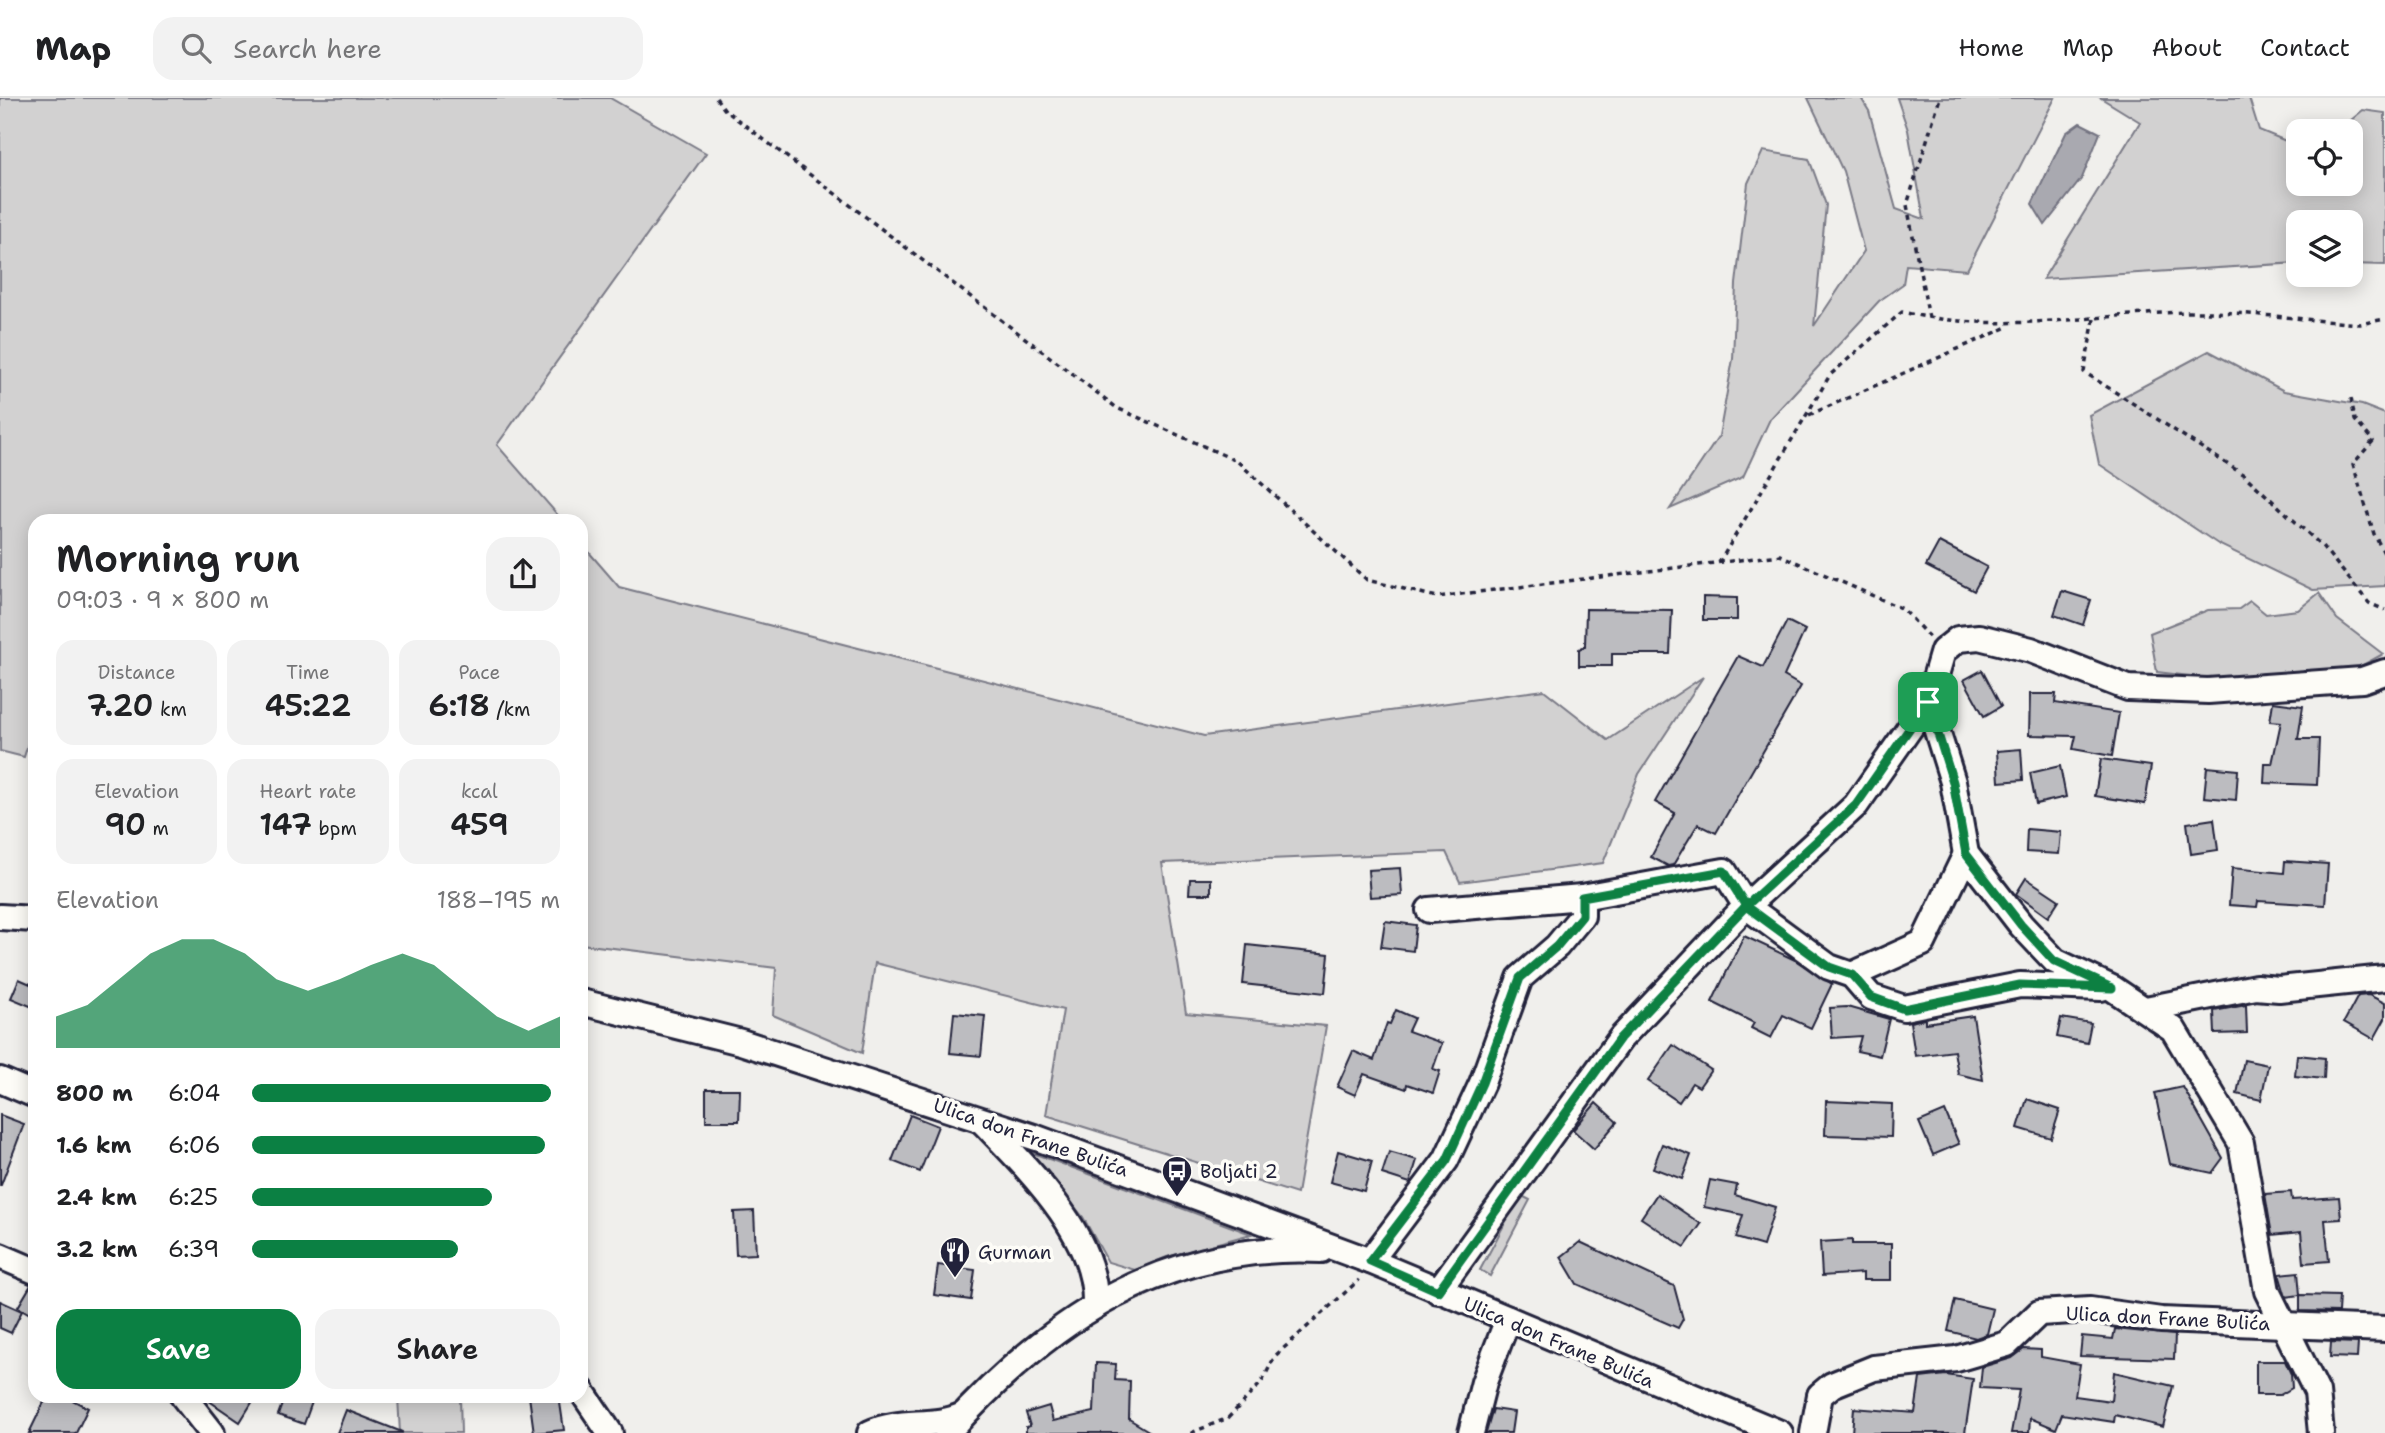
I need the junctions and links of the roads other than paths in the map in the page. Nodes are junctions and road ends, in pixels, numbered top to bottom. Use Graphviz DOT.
graph roads {
  1 [pos="2385,672"];
  2 [pos="1928,702"];
  3 [pos="1966,854"];
  4 [pos="1582,897"];
  5 [pos="1746,906"];
  6 [pos="1429,910"];
  7 [pos="0,916"];
  8 [pos="28,918"];
  9 [pos="1852,975"];
  10 [pos="2385,978"];
  11 [pos="2112,988"];
  12 [pos="588,1004"];
  13 [pos="2146,1009"];
  14 [pos="0,1080"];
  15 [pos="28,1092"];
  16 [pos="979,1117"];
  17 [pos="1345,1253"];
  18 [pos="0,1256"];
  19 [pos="1370,1261"];
  20 [pos="28,1267"];
  21 [pos="1438,1291"];
  22 [pos="1095,1304"];
  23 [pos="1508,1319"];
  24 [pos="2283,1324"];
  25 [pos="2385,1329"];
  26 [pos="588,1400"];
  27 [pos="955,1424"];
  28 [pos="877,1430"];
  29 [pos="610,1433"];
  30 [pos="908,1433"];
  31 [pos="1471,1433"];
  32 [pos="1780,1433"];
  33 [pos="1813,1433"];
  34 [pos="2321,1433"];
  1 -- 2 [label="street"];
  2 -- 3 [label="street"];
  2 -- 5 [label="street"];
  3 -- 9 [label="street"];
  3 -- 11 [label="street"];
  4 -- 5 [label="street"];
  4 -- 6 [label="street"];
  4 -- 19 [label="street"];
  5 -- 9 [label="street"];
  5 -- 21 [label="street"];
  7 -- 8 [label="street"];
  9 -- 11 [label="street"];
  10 -- 13 [label="street"];
  11 -- 13 [label="street"];
  12 -- 16 [label="street, Ulica don Frane Bulića"];
  13 -- 24 [label="street"];
  14 -- 15 [label="street"];
  16 -- 17 [label="street, Ulica don Frane Bulića"];
  16 -- 22 [label="street"];
  17 -- 19 [label="street, Ulica don Frane Bulića"];
  17 -- 22 [label="street"];
  18 -- 20 [label="street"];
  19 -- 21 [label="street, Ulica don Frane Bulića"];
  21 -- 23 [label="street, Ulica don Frane Bulića"];
  22 -- 27 [label="street"];
  23 -- 31 [label="street"];
  23 -- 32 [label="street, Ulica don Frane Bulića"];
  24 -- 25 [label="street, Ulica don Frane Bulića"];
  24 -- 33 [label="street, Ulica don Frane Bulića"];
  24 -- 34 [label="street"];
  26 -- 29 [label="street"];
  27 -- 28 [label="street"];
  28 -- 30 [label="street"];
}
